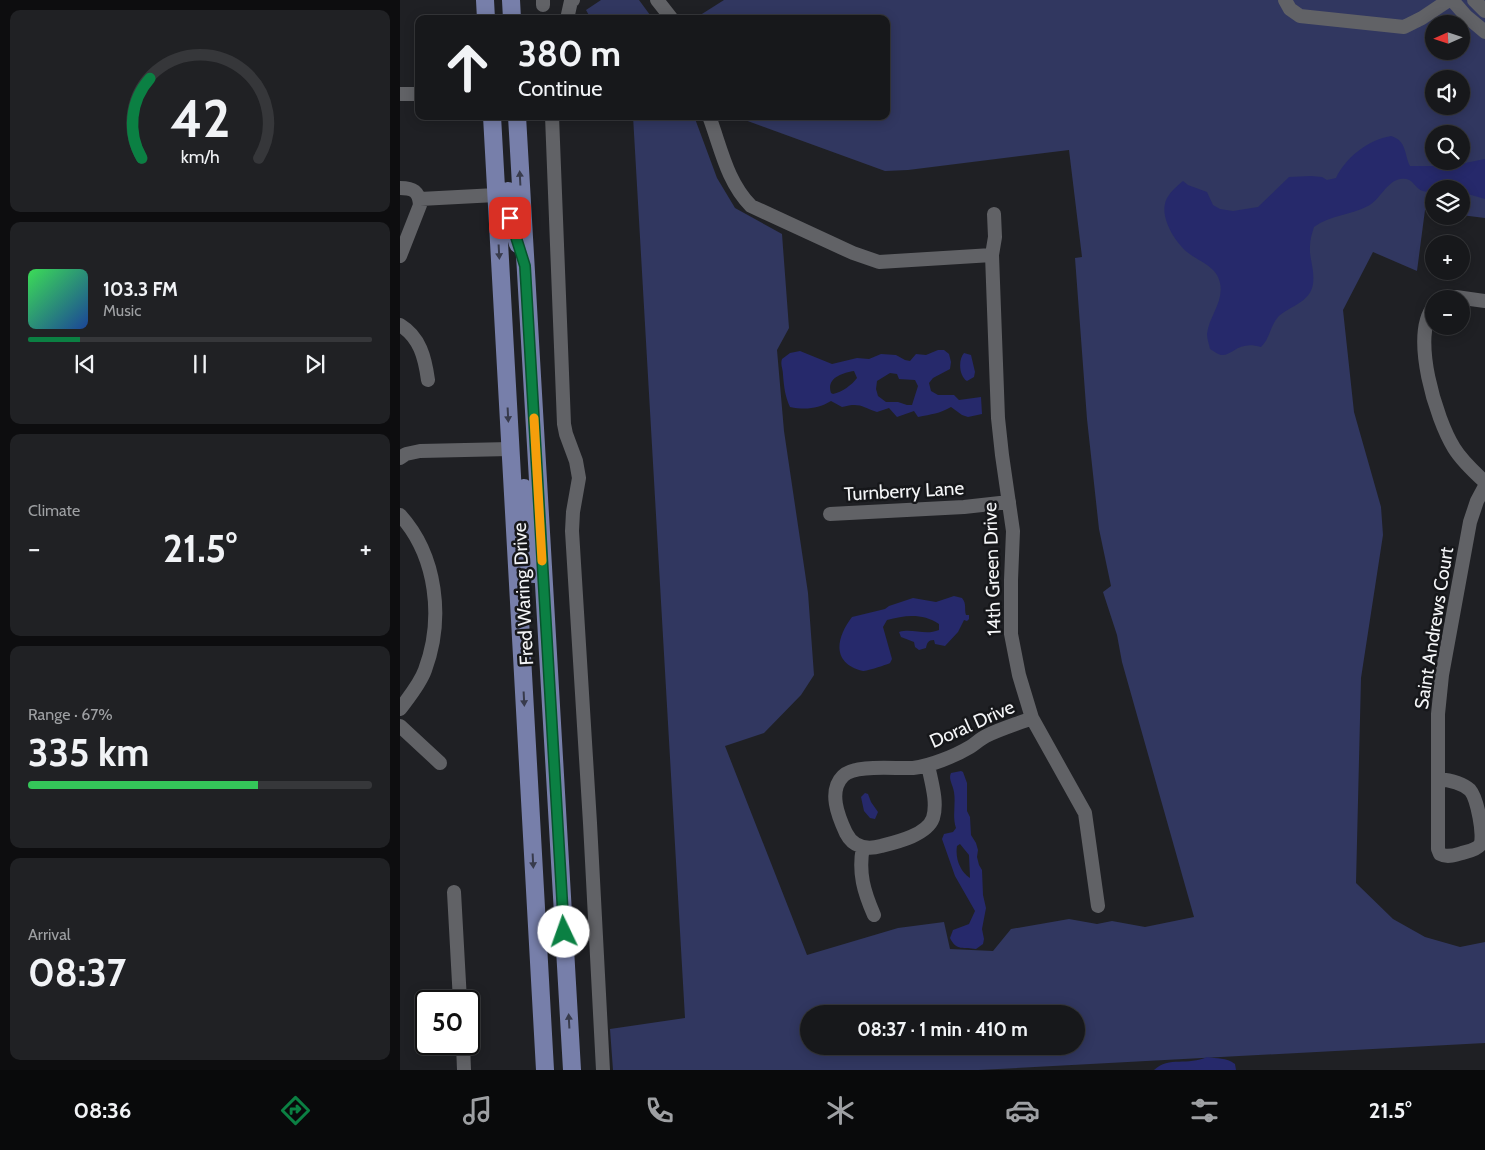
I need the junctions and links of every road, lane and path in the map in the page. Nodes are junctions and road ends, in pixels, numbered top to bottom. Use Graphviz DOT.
graph roads {
  1 [pos="485,0"];
  2 [pos="510,0"];
  3 [pos="572,0"];
  4 [pos="658,0"];
  5 [pos="1286,0"];
  6 [pos="1450,0"];
  7 [pos="1474,0"];
  8 [pos="1485,10"];
  9 [pos="486,15"];
  10 [pos="512,15"];
  11 [pos="569,15"];
  12 [pos="669,15"];
  13 [pos="1485,32"];
  14 [pos="400,94"];
  15 [pos="415,94"];
  16 [pos="492,120"];
  17 [pos="504,120"];
  18 [pos="517,120"];
  19 [pos="552,120"];
  20 [pos="710,120"];
  21 [pos="400,188"];
  22 [pos="496,195"];
  23 [pos="419,198"];
  24 [pos="994,214"];
  25 [pos="992,255"];
  26 [pos="400,256"];
  27 [pos="525,266"];
  28 [pos="1470,299"];
  29 [pos="1485,301"];
  30 [pos="400,325"];
  31 [pos="1426,335"];
  32 [pos="428,380"];
  33 [pos="510,449"];
  34 [pos="400,458"];
  35 [pos="1485,482"];
  36 [pos="1485,486"];
  37 [pos="1009,502"];
  38 [pos="830,514"];
  39 [pos="400,515"];
  40 [pos="545,616"];
  41 [pos="400,709"];
  42 [pos="1032,718"];
  43 [pos="400,726"];
  44 [pos="440,763"];
  45 [pos="928,765"];
  46 [pos="1438,779"];
  47 [pos="863,847"];
  48 [pos="454,892"];
  49 [pos="1098,906"];
  50 [pos="874,915"];
  51 [pos="459,990"];
  52 [pos="463,1055"];
  53 [pos="464,1070"];
  54 [pos="545,1070"];
  55 [pos="572,1070"];
  56 [pos="603,1070"];
  1 -- 9 [label="main road"];
  2 -- 10 [label="main road"];
  3 -- 11 [label="street"];
  4 -- 12 [label="street"];
  5 -- 6 [label="street"];
  6 -- 13 [label="street"];
  7 -- 8 [label="street"];
  14 -- 15 [label="street"];
  16 -- 22 [label="main road, Fred Waring Drive"];
  17 -- 27 [label="main road"];
  27 -- 18 [label="main road, Fred Waring Drive, one-way"];
  19 -- 56 [label="street"];
  20 -- 25 [label="street"];
  21 -- 23 [label="street"];
  22 -- 23 [label="street"];
  22 -- 33 [label="main road, Fred Waring Drive, one-way"];
  23 -- 26 [label="street"];
  24 -- 25 [label="street, 14th Green Drive"];
  25 -- 37 [label="street, 14th Green Drive"];
  27 -- 40 [label="main road, Fred Waring Drive"];
  28 -- 29 [label="street"];
  30 -- 32 [label="street"];
  31 -- 35 [label="street"];
  33 -- 34 [label="street"];
  33 -- 40 [label="main road"];
  33 -- 54 [label="main road, Fred Waring Drive, one-way"];
  36 -- 46 [label="street, Saint Andrews Court"];
  37 -- 38 [label="street, Turnberry Lane"];
  37 -- 42 [label="street, 14th Green Drive"];
  39 -- 41 [label="street"];
  55 -- 40 [label="main road, Fred Waring Drive, one-way"];
  42 -- 45 [label="street, Doral Drive"];
  42 -- 49 [label="street, 14th Green Drive"];
  43 -- 44 [label="street"];
  45 -- 47 [label="street, Doral Drive"];
  45 -- 47 [label="street, Doral Drive"];
  46 -- 46 [label="street, Saint Andrews Court"];
  47 -- 50 [label="street"];
  48 -- 51 [label="street"];
  52 -- 53 [label="street"];
}
